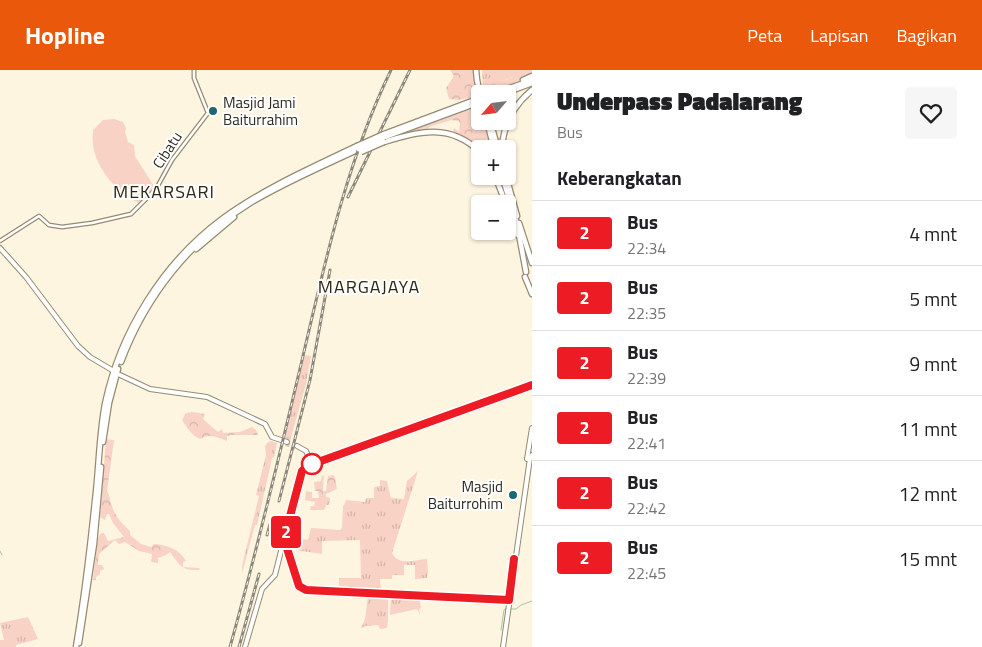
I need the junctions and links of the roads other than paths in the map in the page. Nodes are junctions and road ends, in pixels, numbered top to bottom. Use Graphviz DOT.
graph roads {
  1 [pos="194,70"];
  2 [pos="478,70"];
  3 [pos="532,76"];
  4 [pos="532,81"];
  5 [pos="480,85"];
  6 [pos="516,85"];
  7 [pos="516,87"];
  8 [pos="532,90"];
  9 [pos="471,103"];
  10 [pos="384,138"];
  11 [pos="503,140"];
  12 [pos="471,145"];
  13 [pos="359,149"];
  14 [pos="505,185"];
  15 [pos="509,185"];
  16 [pos="516,232"];
  17 [pos="520,238"];
  18 [pos="0,241"];
  19 [pos="0,248"];
  20 [pos="532,263"];
  21 [pos="526,275"];
  22 [pos="532,286"];
  23 [pos="532,294"];
  24 [pos="112,370"];
  25 [pos="120,375"];
  26 [pos="532,385"];
  27 [pos="532,428"];
  28 [pos="287,443"];
  29 [pos="297,447"];
  30 [pos="532,455"];
  31 [pos="312,464"];
  32 [pos="521,510"];
  33 [pos="519,524"];
  34 [pos="284,539"];
  35 [pos="509,600"];
  36 [pos="508,612"];
  37 [pos="77,647"];
  38 [pos="245,647"];
  39 [pos="503,647"];
  1 -- 18 [label="street, Cibatu"];
  2 -- 5 [label="highway"];
  3 -- 6 [label="highway"];
  4 -- 7 [label="highway"];
  8 -- 11 [label="highway"];
  9 -- 10 [label="highway"];
  10 -- 12 [label="highway"];
  10 -- 13 [label="highway, bridge"];
  13 -- 37 [label="highway"];
  13 -- 37 [label="highway"];
  14 -- 17 [label="highway"];
  15 -- 20 [label="highway"];
  16 -- 17 [label="highway"];
  17 -- 21 [label="highway"];
  19 -- 24 [label="main road"];
  21 -- 22 [label="highway"];
  21 -- 23 [label="highway"];
  25 -- 28 [label="main road"];
  26 -- 31 [label="main road"];
  27 -- 32 [label="main road"];
  29 -- 31 [label="main road"];
  30 -- 32 [label="main road"];
  31 -- 34 [label="main road"];
  32 -- 33 [label="main road"];
  33 -- 35 [label="main road"];
  33 -- 36 [label="main road"];
  34 -- 35 [label="street"];
  34 -- 38 [label="main road"];
  35 -- 36 [label="main road"];
  36 -- 39 [label="main road"];
}
